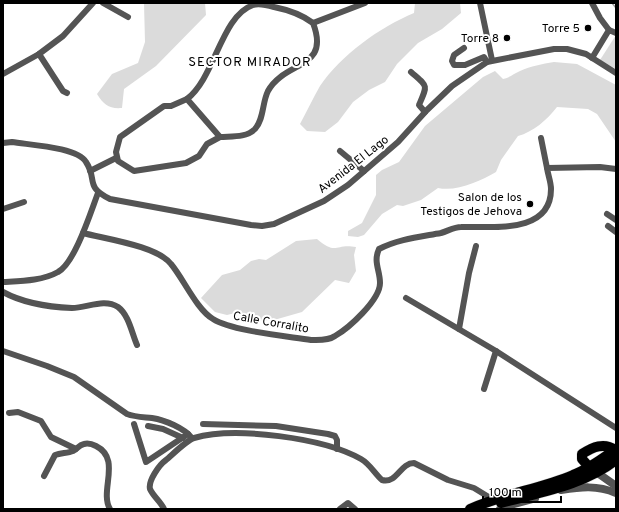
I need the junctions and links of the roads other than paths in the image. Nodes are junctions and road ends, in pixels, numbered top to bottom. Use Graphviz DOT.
graph roads {
  1 [pos="93,3"];
  2 [pos="103,3"];
  3 [pos="365,3"];
  4 [pos="480,3"];
  5 [pos="592,3"];
  6 [pos="128,17"];
  7 [pos="313,23"];
  8 [pos="610,30"];
  9 [pos="616,33"];
  10 [pos="464,48"];
  11 [pos="39,54"];
  12 [pos="592,58"];
  13 [pos="490,61"];
  14 [pos="411,72"];
  15 [pos="616,73"];
  16 [pos="3,74"];
  17 [pos="67,93"];
  18 [pos="187,99"];
  19 [pos="425,112"];
  20 [pos="220,137"];
  21 [pos="541,138"];
  22 [pos="3,143"];
  23 [pos="340,151"];
  24 [pos="116,158"];
  25 [pos="547,168"];
  26 [pos="616,169"];
  27 [pos="90,171"];
  28 [pos="364,171"];
  29 [pos="98,193"];
  30 [pos="24,202"];
  31 [pos="3,209"];
  32 [pos="607,214"];
  33 [pos="616,220"];
  34 [pos="608,226"];
  35 [pos="616,232"];
  36 [pos="84,233"];
  37 [pos="476,246"];
  38 [pos="3,282"];
  39 [pos="3,292"];
  40 [pos="406,298"];
  41 [pos="459,329"];
  42 [pos="137,346"];
  43 [pos="3,351"];
  44 [pos="496,351"];
  45 [pos="484,389"];
  46 [pos="9,413"];
  47 [pos="134,424"];
  48 [pos="203,424"];
  49 [pos="148,426"];
  50 [pos="616,428"];
  51 [pos="188,436"];
  52 [pos="76,449"];
  53 [pos="337,449"];
  54 [pos="616,450"];
  55 [pos="612,462"];
  56 [pos="593,472"];
  57 [pos="44,476"];
  58 [pos="616,486"];
  59 [pos="584,487"];
  60 [pos="602,487"];
  61 [pos="543,492"];
  62 [pos="616,493"];
  63 [pos="492,499"];
  64 [pos="110,509"];
  65 [pos="164,509"];
  66 [pos="340,509"];
  67 [pos="355,509"];
  68 [pos="470,509"];
  69 [pos="486,509"];
  70 [pos="499,509"];
  1 -- 11 [label="street"];
  2 -- 6 [label="street"];
  3 -- 7 [label="street"];
  4 -- 13 [label="street"];
  5 -- 8 [label="street"];
  7 -- 18 [label="street"];
  7 -- 20 [label="street"];
  8 -- 9 [label="street"];
  8 -- 12 [label="street"];
  10 -- 13 [label="street"];
  11 -- 16 [label="street"];
  11 -- 17 [label="street"];
  12 -- 13 [label="street, Avenida El Lago"];
  12 -- 15 [label="street, Avenida El Lago"];
  13 -- 19 [label="street, Avenida El Lago"];
  14 -- 19 [label="street"];
  18 -- 20 [label="street"];
  18 -- 24 [label="street"];
  19 -- 28 [label="street, Avenida El Lago"];
  20 -- 24 [label="street"];
  21 -- 25 [label="street"];
  22 -- 27 [label="street"];
  23 -- 28 [label="street"];
  24 -- 27 [label="street"];
  25 -- 26 [label="street"];
  25 -- 36 [label="street, Calle Corralito"];
  27 -- 29 [label="street"];
  28 -- 29 [label="street, Avenida El Lago"];
  29 -- 36 [label="street"];
  30 -- 31 [label="street"];
  32 -- 33 [label="street"];
  34 -- 35 [label="street"];
  36 -- 38 [label="street"];
  37 -- 41 [label="street"];
  39 -- 42 [label="street"];
  40 -- 41 [label="street"];
  41 -- 44 [label="street"];
  43 -- 51 [label="street"];
  44 -- 45 [label="street"];
  44 -- 50 [label="street"];
  46 -- 52 [label="street"];
  47 -- 51 [label="street"];
  48 -- 53 [label="street"];
  49 -- 51 [label="street"];
  51 -- 53 [label="street"];
  51 -- 65 [label="street"];
  52 -- 57 [label="street"];
  52 -- 64 [label="street"];
  53 -- 63 [label="street"];
  54 -- 55 [label="main road"];
  54 -- 56 [label="main road"];
  55 -- 56 [label="main road"];
  56 -- 58 [label="street"];
  56 -- 60 [label="street"];
  56 -- 61 [label="main road"];
  56 -- 63 [label="main road"];
  59 -- 60 [label="street"];
  59 -- 61 [label="street"];
  59 -- 70 [label="street"];
  60 -- 62 [label="street"];
  61 -- 69 [label="main road"];
  63 -- 68 [label="main road"];
  66 -- 67 [label="street"];
}
